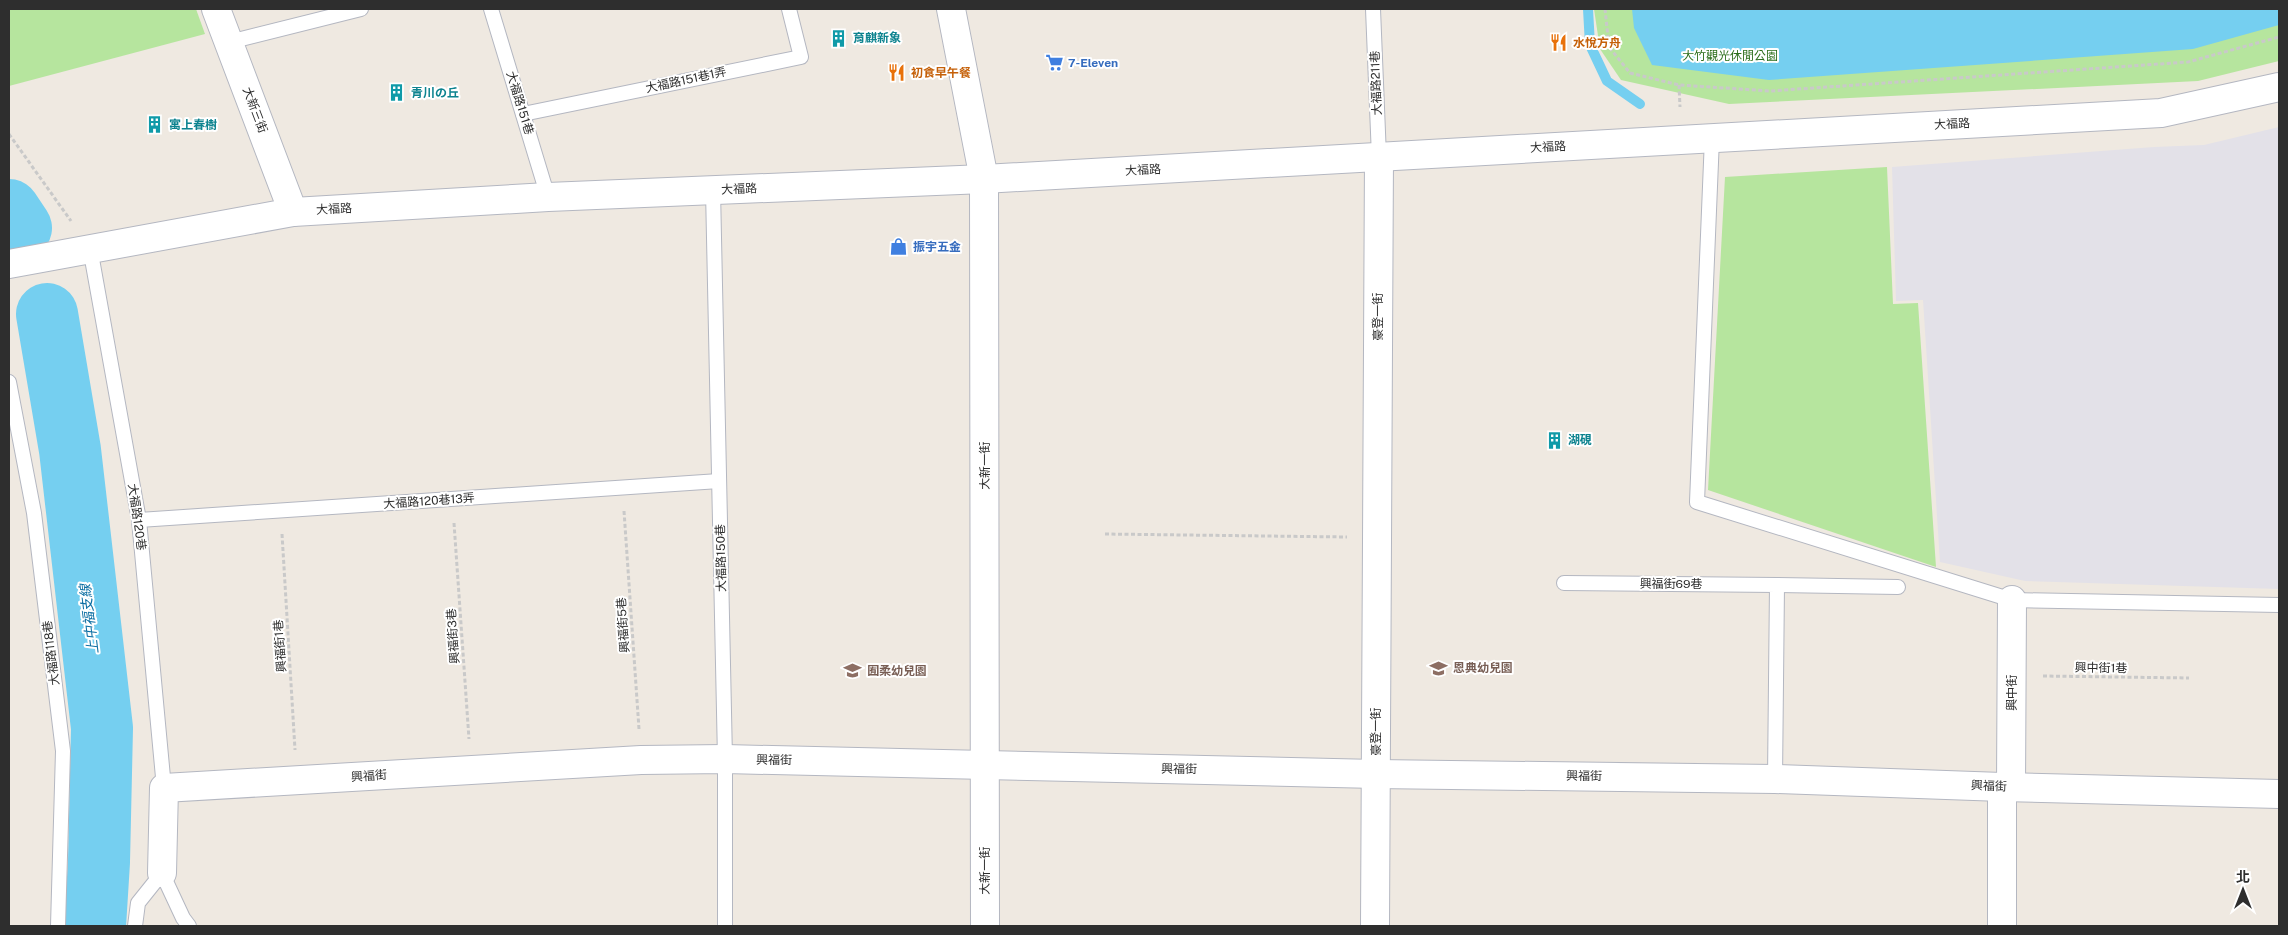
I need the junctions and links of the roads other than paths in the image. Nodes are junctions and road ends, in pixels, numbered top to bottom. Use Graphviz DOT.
graph roads {
  1 [pos="216,9"];
  2 [pos="361,9"];
  3 [pos="491,9"];
  4 [pos="789,9"];
  5 [pos="951,9"];
  6 [pos="1373,9"];
  7 [pos="229,42"];
  8 [pos="2279,87"];
  9 [pos="523,114"];
  10 [pos="1712,138"];
  11 [pos="1379,157"];
  12 [pos="984,179"];
  13 [pos="713,190"];
  14 [pos="548,197"];
  15 [pos="293,212"];
  16 [pos="90,248"];
  17 [pos="9,264"];
  18 [pos="9,382"];
  19 [pos="719,481"];
  20 [pos="139,520"];
  21 [pos="1564,583"];
  22 [pos="1777,585"];
  23 [pos="1898,586"];
  24 [pos="2012,600"];
  25 [pos="2279,605"];
  26 [pos="725,759"];
  27 [pos="985,765"];
  28 [pos="1376,774"];
  29 [pos="1775,778"];
  30 [pos="2007,787"];
  31 [pos="164,788"];
  32 [pos="2279,794"];
  33 [pos="162,873"];
  34 [pos="58,926"];
  35 [pos="136,926"];
  36 [pos="189,926"];
  37 [pos="725,926"];
  38 [pos="985,926"];
  39 [pos="1375,926"];
  40 [pos="2002,926"];
  1 -- 7 [label="street, 大新三街"];
  2 -- 7 [label="lane"];
  3 -- 9 [label="lane, 大福路151巷"];
  4 -- 9 [label="lane, 大福路151巷1弄"];
  5 -- 12 [label="street, 大新一街"];
  6 -- 11 [label="lane, 大福路211巷"];
  7 -- 15 [label="street, 大新三街"];
  8 -- 10 [label="street, 大福路"];
  9 -- 14 [label="lane, 大福路151巷"];
  10 -- 11 [label="street, 大福路"];
  10 -- 24 [label="lane"];
  11 -- 12 [label="street, 大福路"];
  11 -- 28 [label="street, 豪登一街"];
  12 -- 13 [label="street, 大福路"];
  12 -- 27 [label="street, 大新一街"];
  13 -- 14 [label="street, 大福路"];
  13 -- 19 [label="lane, 大福路150巷"];
  14 -- 15 [label="street, 大福路"];
  15 -- 16 [label="street, 大福路"];
  16 -- 17 [label="street, 大福路"];
  16 -- 20 [label="lane, 大福路120巷"];
  18 -- 34 [label="lane, 大福路118巷"];
  19 -- 20 [label="lane, 大福路120巷13弄"];
  19 -- 26 [label="lane, 大福路150巷"];
  20 -- 31 [label="lane, 大福路120巷"];
  21 -- 22 [label="lane, 興福街69巷"];
  22 -- 23 [label="lane, 興福街69巷"];
  22 -- 29 [label="lane"];
  24 -- 25 [label="lane"];
  24 -- 30 [label="street, 興中街"];
  26 -- 27 [label="street, 興福街"];
  26 -- 31 [label="street, 興福街"];
  26 -- 37 [label="lane, 大福路150巷"];
  27 -- 28 [label="street, 興福街"];
  27 -- 38 [label="street, 大新一街"];
  28 -- 29 [label="street, 興福街"];
  28 -- 39 [label="street, 豪登一街"];
  29 -- 30 [label="street, 興福街"];
  30 -- 32 [label="street, 興福街"];
  30 -- 40 [label="street, 興中街"];
  31 -- 33 [label="street"];
  33 -- 35 [label="lane"];
  33 -- 36 [label="lane"];
}
